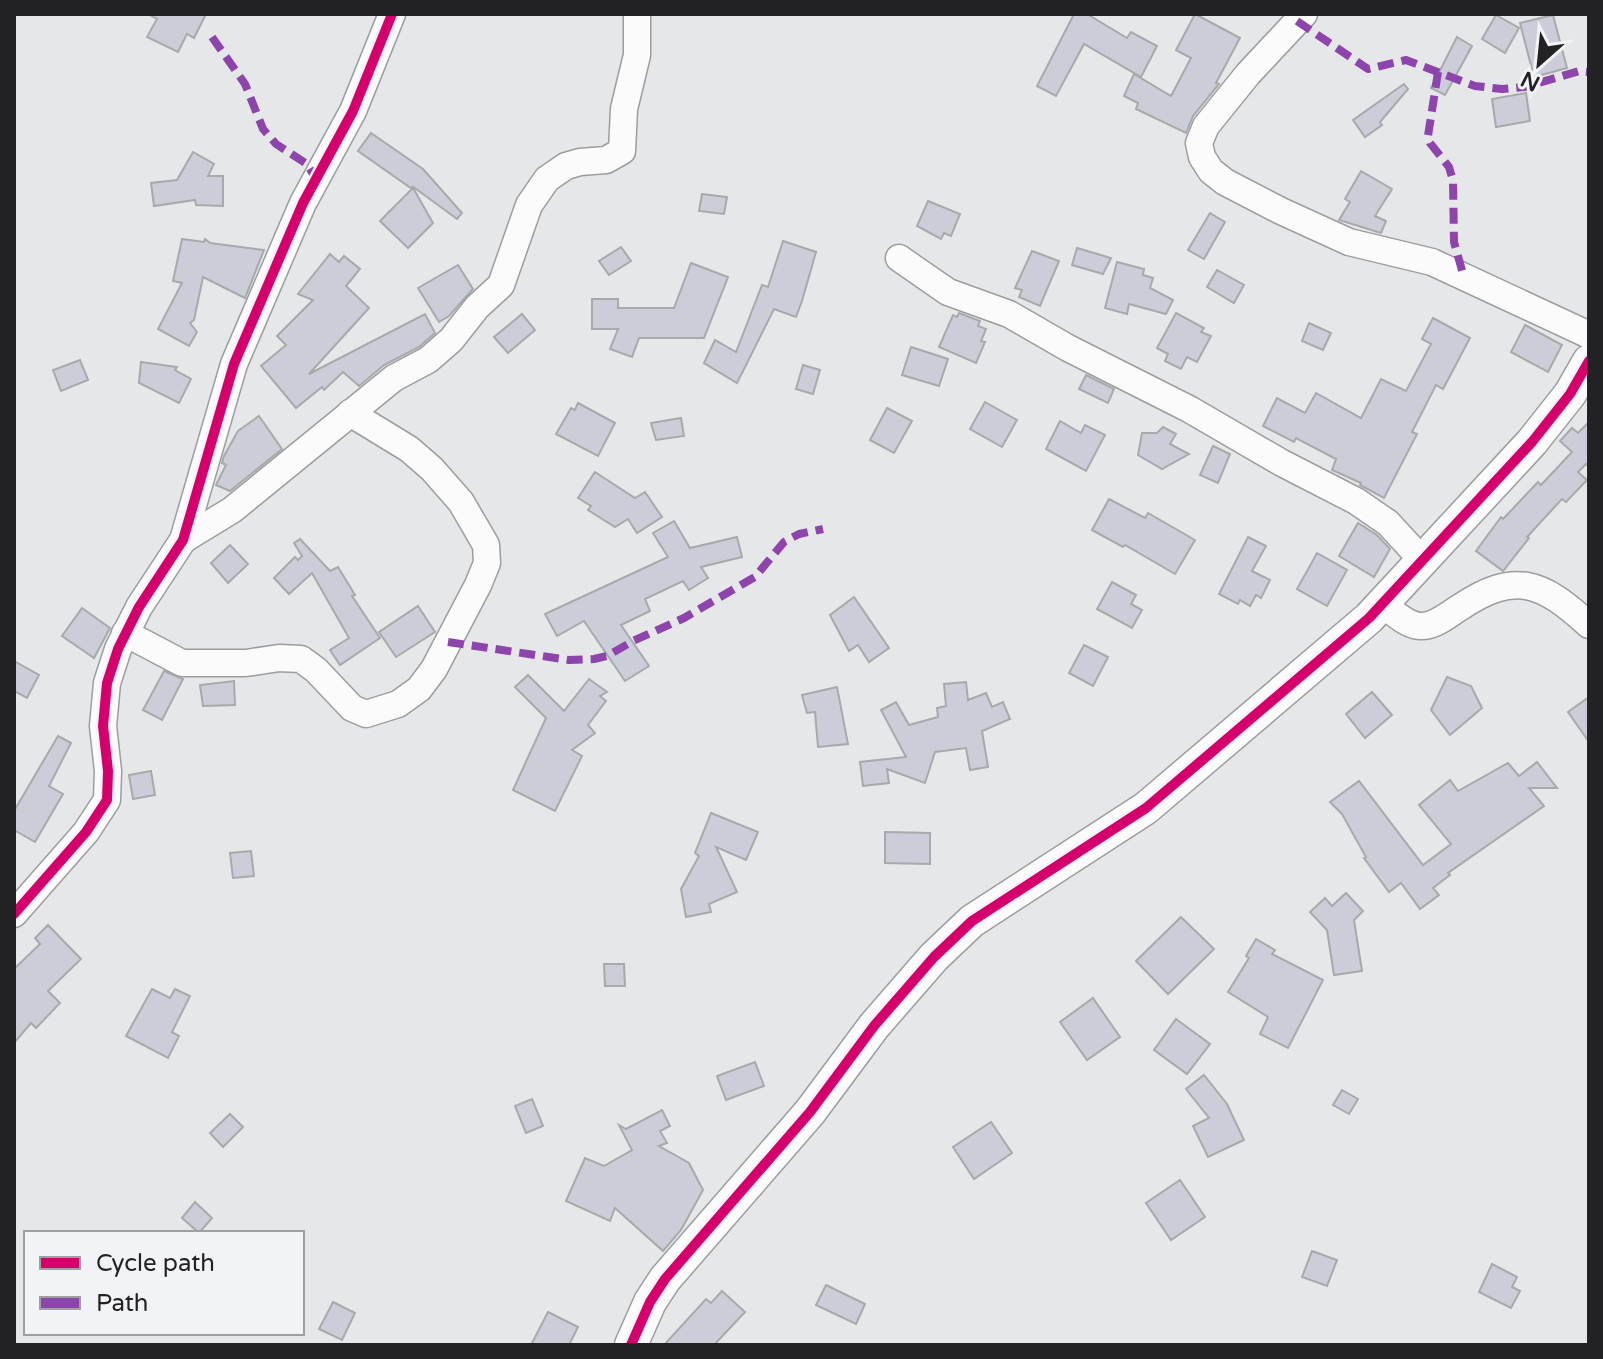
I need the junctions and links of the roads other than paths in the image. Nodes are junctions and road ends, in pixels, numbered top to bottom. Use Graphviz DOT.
graph roads {
  1 [pos="392,14"];
  2 [pos="637,14"];
  3 [pos="1304,14"];
  4 [pos="899,258"];
  5 [pos="1589,335"];
  6 [pos="1589,361"];
  7 [pos="350,413"];
  8 [pos="183,540"];
  9 [pos="1423,561"];
  10 [pos="1383,604"];
  11 [pos="1589,625"];
  12 [pos="125,633"];
  13 [pos="14,914"];
  14 [pos="631,1345"];
  1 -- 8 [label="street"];
  2 -- 7 [label="street"];
  3 -- 5 [label="street"];
  4 -- 9 [label="street"];
  6 -- 9 [label="street"];
  7 -- 8 [label="street"];
  7 -- 12 [label="street"];
  8 -- 12 [label="street"];
  9 -- 10 [label="street"];
  10 -- 11 [label="street"];
  10 -- 14 [label="street"];
  12 -- 13 [label="street"];
}
